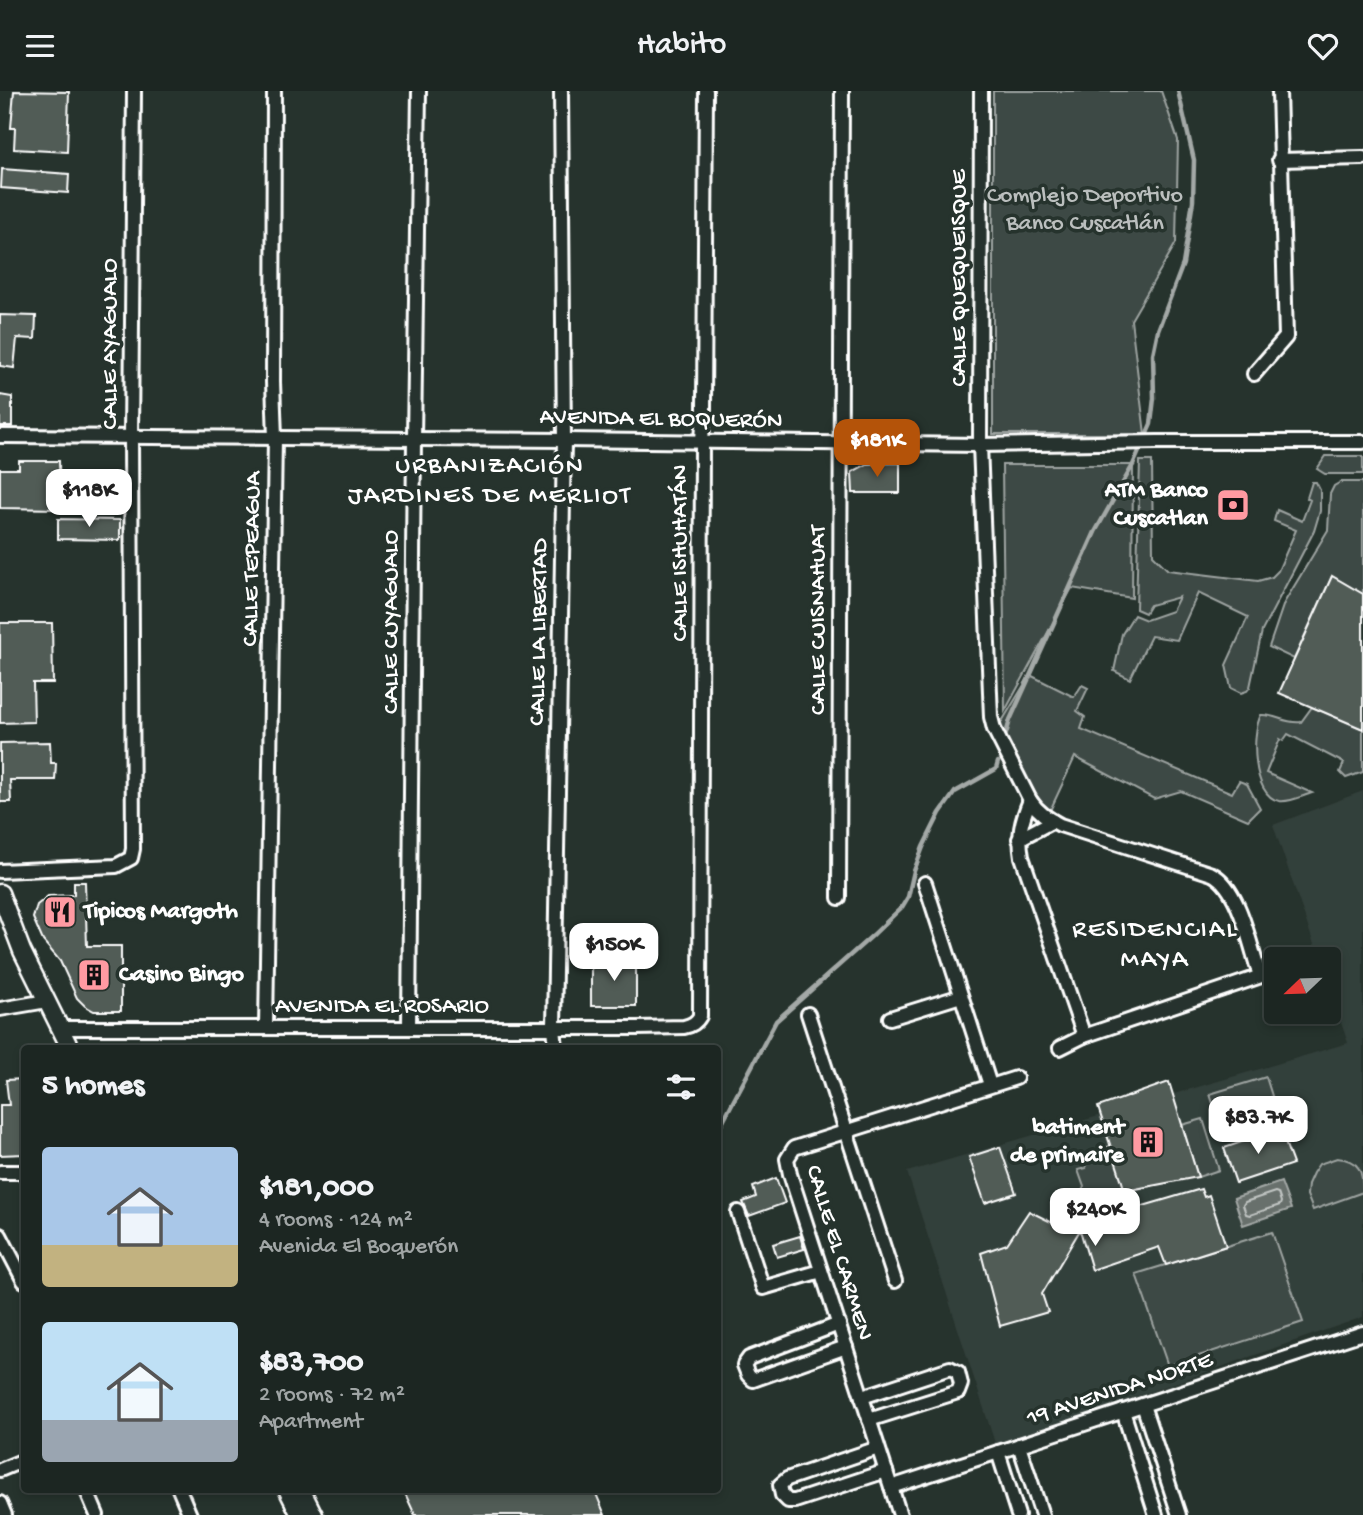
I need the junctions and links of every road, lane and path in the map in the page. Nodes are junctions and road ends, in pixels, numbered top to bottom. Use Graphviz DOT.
graph roads {
  1 [pos="134,91"];
  2 [pos="274,91"];
  3 [pos="419,91"];
  4 [pos="561,91"];
  5 [pos="706,91"];
  6 [pos="842,91"];
  7 [pos="981,91"];
  8 [pos="1279,91"];
  9 [pos="1363,157"];
  10 [pos="1279,160"];
  11 [pos="1254,374"];
  12 [pos="0,436"];
  13 [pos="131,437"];
  14 [pos="275,438"];
  15 [pos="414,439"];
  16 [pos="564,440"];
  17 [pos="702,441"];
  18 [pos="1363,442"];
  19 [pos="841,444"];
  20 [pos="980,445"];
  21 [pos="1030,800"];
  22 [pos="1053,821"];
  23 [pos="1019,839"];
  24 [pos="0,871"];
  25 [pos="925,883"];
  26 [pos="0,893"];
  27 [pos="839,898"];
  28 [pos="1264,975"];
  29 [pos="1259,976"];
  30 [pos="961,996"];
  31 [pos="47,1001"];
  32 [pos="0,1009"];
  33 [pos="808,1014"];
  34 [pos="700,1016"];
  35 [pos="890,1018"];
  36 [pos="266,1027"];
  37 [pos="60,1028"];
  38 [pos="409,1028"];
  39 [pos="554,1028"];
  40 [pos="1084,1036"];
  41 [pos="68,1045"];
  42 [pos="555,1045"];
  43 [pos="1060,1048"];
  44 [pos="1016,1077"];
  45 [pos="990,1086"];
  46 [pos="845,1132"];
  47 [pos="21,1172"];
  48 [pos="0,1173"];
  49 [pos="738,1212"];
  50 [pos="0,1235"];
  51 [pos="821,1271"];
  52 [pos="21,1275"];
  53 [pos="895,1281"];
  54 [pos="839,1324"];
  55 [pos="1363,1333"];
  56 [pos="846,1347"];
  57 [pos="862,1397"];
  58 [pos="1143,1405"];
  59 [pos="1123,1412"];
  60 [pos="869,1420"];
  61 [pos="1019,1445"];
  62 [pos="878,1448"];
  63 [pos="998,1452"];
  64 [pos="21,1461"];
  65 [pos="0,1471"];
  66 [pos="886,1471"];
  67 [pos="891,1487"];
  68 [pos="88,1493"];
  69 [pos="181,1493"];
  70 [pos="289,1493"];
  71 [pos="303,1493"];
  72 [pos="0,1503"];
  73 [pos="5,1515"];
  74 [pos="97,1515"];
  75 [pos="190,1515"];
  76 [pos="300,1515"];
  77 [pos="314,1515"];
  78 [pos="900,1515"];
  79 [pos="1018,1515"];
  80 [pos="1042,1515"];
  81 [pos="1156,1515"];
  82 [pos="1179,1515"];
  1 -- 13 [label="street, CALLE AYAGUALO"];
  2 -- 14 [label="street, CALLE TEPEAGUA"];
  3 -- 15 [label="street, CALLE CUYAGUALO"];
  4 -- 16 [label="street, CALLE LA LIBERTAD"];
  5 -- 17 [label="street, CALLE ISHUHATÁN"];
  6 -- 19 [label="street, CALLE CUISNAHUAT"];
  7 -- 20 [label="street, CALLE QUEQUEISQUE"];
  8 -- 10 [label="street"];
  9 -- 10 [label="street"];
  10 -- 11 [label="street"];
  12 -- 13 [label="street, AVENIDA EL BOQUERÓN"];
  13 -- 14 [label="street, AVENIDA EL BOQUERÓN"];
  13 -- 24 [label="street, CALLE AYAGUALO"];
  14 -- 15 [label="street, AVENIDA EL BOQUERÓN"];
  14 -- 36 [label="street, CALLE TEPEAGUA"];
  15 -- 16 [label="street, AVENIDA EL BOQUERÓN"];
  15 -- 38 [label="street, CALLE CUYAGUALO"];
  16 -- 17 [label="street, AVENIDA EL BOQUERÓN"];
  16 -- 39 [label="street, CALLE LA LIBERTAD"];
  17 -- 19 [label="street, AVENIDA EL BOQUERÓN"];
  17 -- 34 [label="street, CALLE ISHUHATÁN"];
  18 -- 20 [label="street, AVENIDA EL BOQUERÓN"];
  19 -- 20 [label="street, AVENIDA EL BOQUERÓN"];
  19 -- 27 [label="street, CALLE CUISNAHUAT"];
  20 -- 21 [label="street, CALLE QUEQUEISQUE"];
  21 -- 22 [label="street"];
  21 -- 23 [label="street"];
  22 -- 23 [label="street"];
  22 -- 29 [label="street"];
  23 -- 40 [label="street"];
  25 -- 30 [label="street"];
  26 -- 31 [label="main road"];
  28 -- 29 [label="street"];
  29 -- 40 [label="street"];
  30 -- 35 [label="street"];
  30 -- 45 [label="street"];
  31 -- 32 [label="street"];
  31 -- 37 [label="main road"];
  33 -- 46 [label="street"];
  34 -- 39 [label="street, AVENIDA EL ROSARIO"];
  36 -- 37 [label="street, AVENIDA EL ROSARIO"];
  36 -- 38 [label="street, AVENIDA EL ROSARIO"];
  37 -- 41 [label="main road"];
  38 -- 39 [label="street, AVENIDA EL ROSARIO"];
  39 -- 42 [label="street, CALLE LA LIBERTAD"];
  40 -- 43 [label="street"];
  44 -- 45 [label="street, CALLE EL CARMEN"];
  45 -- 46 [label="street, CALLE EL CARMEN"];
  46 -- 51 [label="street, CALLE EL CARMEN"];
  46 -- 53 [label="street"];
  47 -- 48 [label="street"];
  49 -- 51 [label="street"];
  50 -- 52 [label="street"];
  51 -- 54 [label="street, CALLE EL CARMEN"];
  54 -- 56 [label="street, CALLE EL CARMEN"];
  54 -- 56 [label="street"];
  55 -- 58 [label="street, 19 AVENIDA NORTE"];
  56 -- 57 [label="street, CALLE EL CARMEN"];
  57 -- 60 [label="street, CALLE EL CARMEN"];
  57 -- 60 [label="street"];
  58 -- 59 [label="street, 19 AVENIDA NORTE"];
  58 -- 82 [label="street"];
  59 -- 61 [label="street, 19 AVENIDA NORTE"];
  59 -- 81 [label="street"];
  60 -- 62 [label="street, CALLE EL CARMEN"];
  61 -- 63 [label="street, 19 AVENIDA NORTE"];
  61 -- 80 [label="street"];
  62 -- 66 [label="street, CALLE EL CARMEN"];
  62 -- 66 [label="street"];
  63 -- 67 [label="street, 19 AVENIDA NORTE"];
  63 -- 79 [label="street"];
  64 -- 65 [label="street"];
  66 -- 67 [label="street, CALLE EL CARMEN"];
  67 -- 78 [label="street, CALLE EL CARMEN"];
  68 -- 74 [label="street"];
  69 -- 75 [label="street"];
  70 -- 76 [label="main road"];
  71 -- 77 [label="main road"];
  72 -- 73 [label="street"];
}
